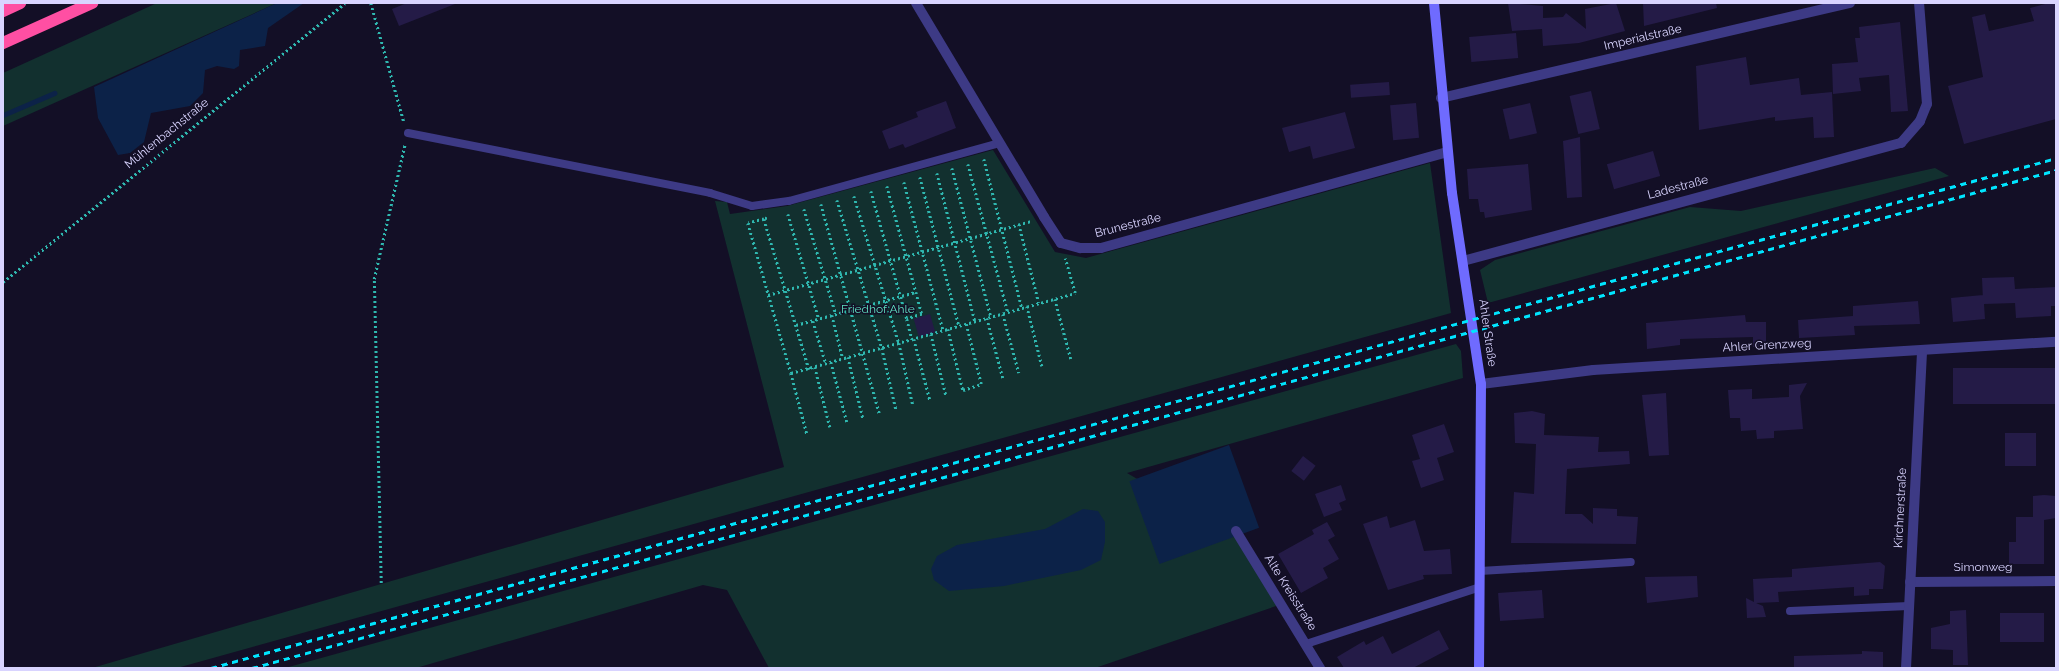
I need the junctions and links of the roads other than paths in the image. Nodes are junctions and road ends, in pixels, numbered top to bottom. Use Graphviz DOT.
graph roads {
  1 [pos="20,3"];
  2 [pos="92,3"];
  3 [pos="916,3"];
  4 [pos="1434,3"];
  5 [pos="1850,3"];
  6 [pos="1919,3"];
  7 [pos="3,11"];
  8 [pos="3,43"];
  9 [pos="1441,98"];
  10 [pos="408,133"];
  11 [pos="1000,143"];
  12 [pos="1447,152"];
  13 [pos="1463,261"];
  14 [pos="2056,342"];
  15 [pos="1922,350"];
  16 [pos="1481,384"];
  17 [pos="1236,531"];
  18 [pos="1632,562"];
  19 [pos="1480,571"];
  20 [pos="2056,581"];
  21 [pos="1910,582"];
  22 [pos="1480,587"];
  23 [pos="1909,606"];
  24 [pos="1790,611"];
  25 [pos="1306,644"];
  26 [pos="1320,668"];
  27 [pos="1479,668"];
  28 [pos="1906,668"];
  1 -- 7 [label="highway"];
  2 -- 8 [label="highway"];
  3 -- 11 [label="street"];
  4 -- 9 [label="main road, Ahler Straße"];
  5 -- 9 [label="street, Imperialstraße"];
  6 -- 13 [label="street, Ladestraße"];
  9 -- 12 [label="main road, Ahler Straße"];
  10 -- 11 [label="lane"];
  11 -- 12 [label="street, Brunestraße"];
  12 -- 13 [label="main road, Ahler Straße"];
  13 -- 16 [label="main road, Ahler Straße"];
  14 -- 15 [label="street, Ahler Grenzweg"];
  15 -- 16 [label="street, Ahler Grenzweg"];
  15 -- 21 [label="street, Kirchnerstraße"];
  16 -- 19 [label="main road, Ahler Straße"];
  17 -- 25 [label="street, Alte Kreisstraße"];
  18 -- 19 [label="lane"];
  19 -- 22 [label="main road, Ahler Straße"];
  20 -- 21 [label="street, Simonweg"];
  21 -- 23 [label="street, Kirchnerstraße"];
  22 -- 25 [label="lane"];
  22 -- 27 [label="main road, Ahler Straße"];
  23 -- 24 [label="lane"];
  23 -- 28 [label="street, Kirchnerstraße"];
  25 -- 26 [label="street, Alte Kreisstraße"];
}
